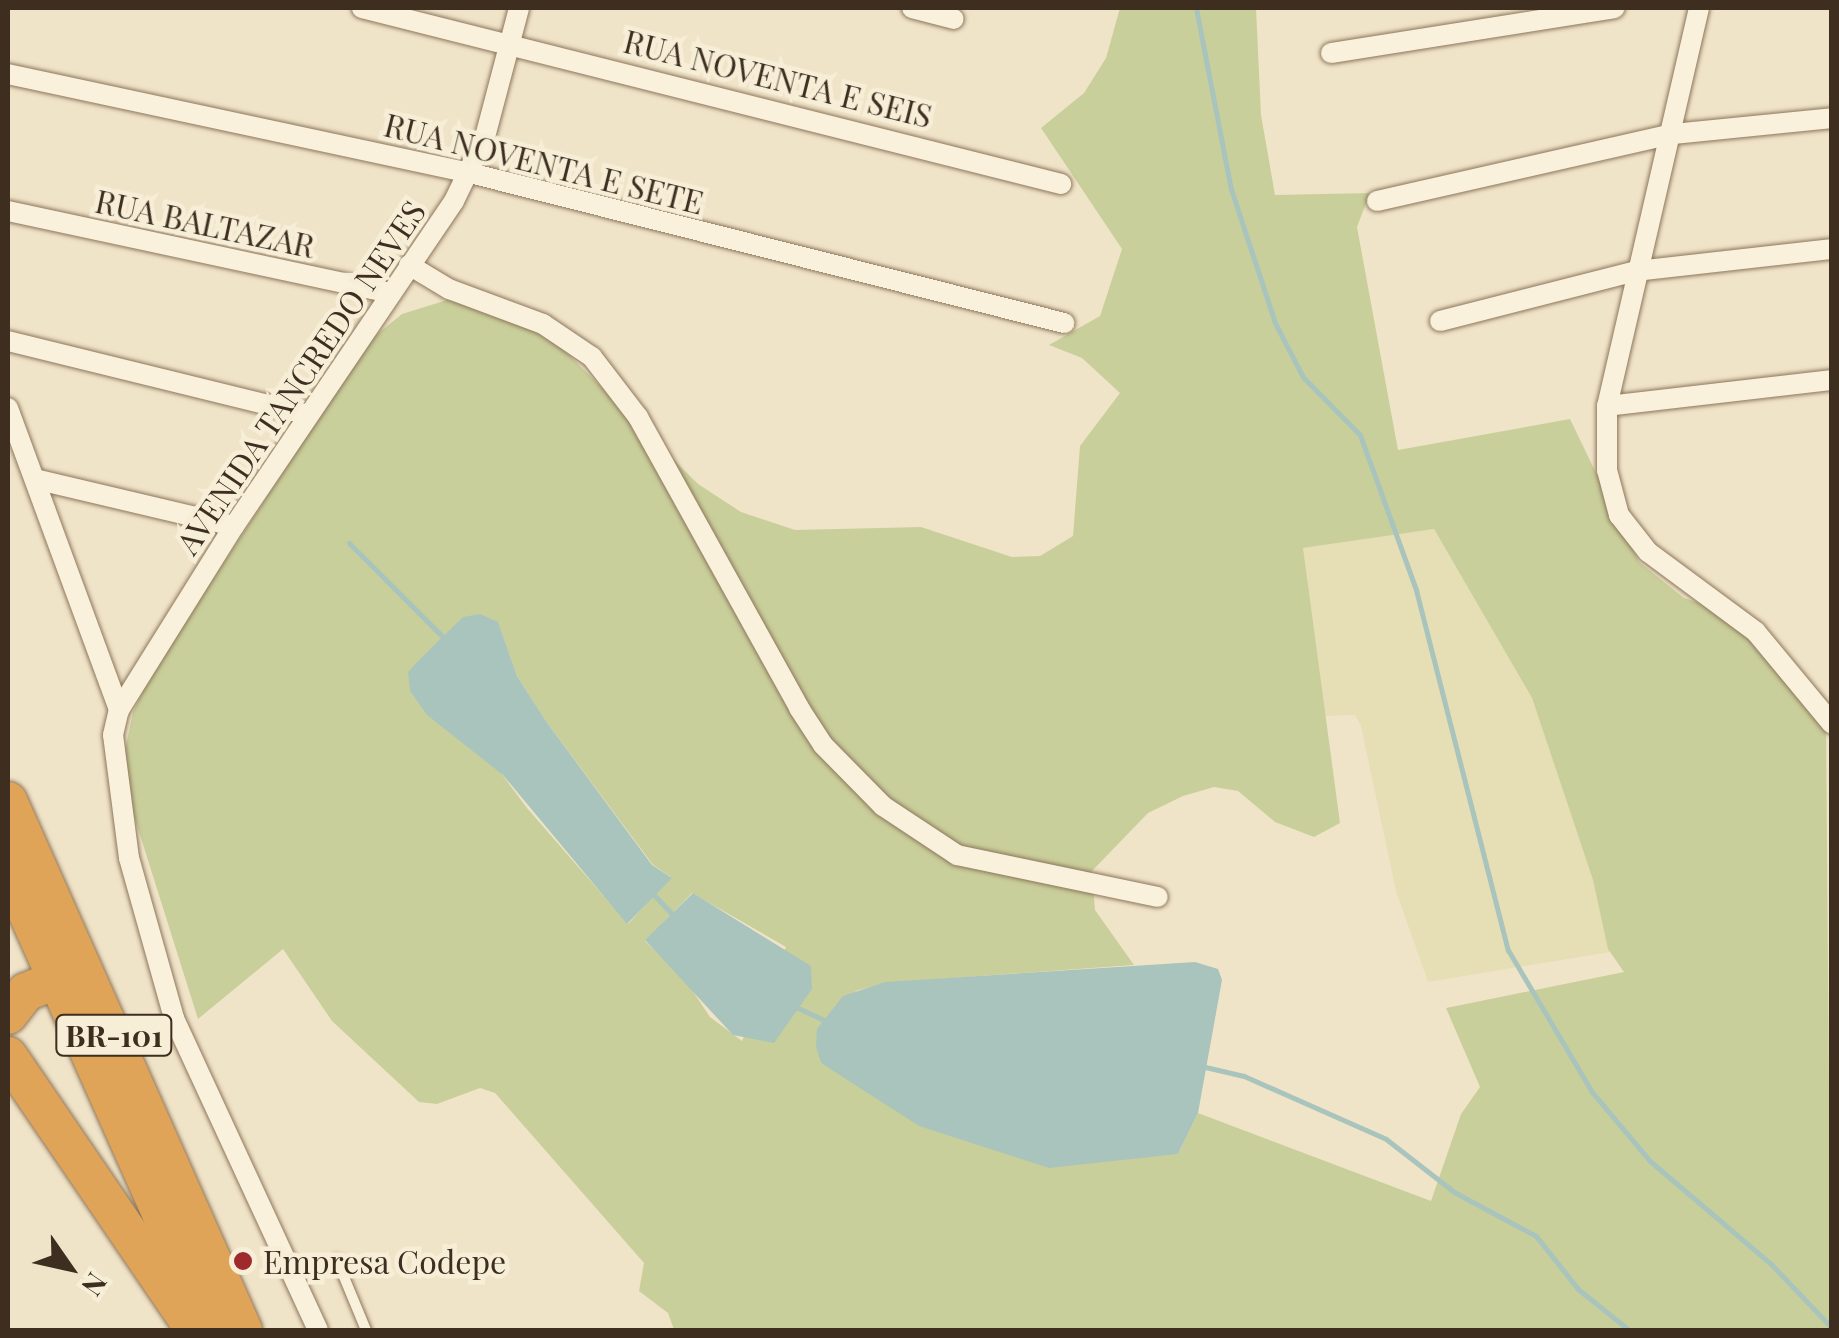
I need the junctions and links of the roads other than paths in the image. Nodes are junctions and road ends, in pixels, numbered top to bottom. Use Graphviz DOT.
graph roads {
  1 [pos="362,8"];
  2 [pos="519,8"];
  3 [pos="912,8"];
  4 [pos="1614,8"];
  5 [pos="1699,8"];
  6 [pos="954,20"];
  7 [pos="512,41"];
  8 [pos="1331,53"];
  9 [pos="8,74"];
  10 [pos="1832,118"];
  11 [pos="1673,134"];
  12 [pos="470,173"];
  13 [pos="1061,184"];
  14 [pos="1377,201"];
  15 [pos="8,211"];
  16 [pos="1832,249"];
  17 [pos="410,265"];
  18 [pos="1636,271"];
  19 [pos="390,293"];
  20 [pos="1440,321"];
  21 [pos="1064,322"];
  22 [pos="8,341"];
  23 [pos="1832,380"];
  24 [pos="1608,406"];
  25 [pos="8,408"];
  26 [pos="306,414"];
  27 [pos="38,480"];
  28 [pos="234,526"];
  29 [pos="119,710"];
  30 [pos="1832,724"];
  31 [pos="8,801"];
  32 [pos="8,869"];
  33 [pos="1158,898"];
  34 [pos="52,981"];
  35 [pos="98,999"];
  36 [pos="8,1014"];
  37 [pos="8,1056"];
  38 [pos="338,1260"];
  39 [pos="195,1330"];
  40 [pos="213,1330"];
  41 [pos="243,1330"];
  42 [pos="318,1330"];
  43 [pos="366,1330"];
  1 -- 7 [label="street, RUA NOVENTA E SEIS"];
  2 -- 7 [label="street, AVENIDA TANCREDO NEVES"];
  3 -- 6 [label="street"];
  4 -- 8 [label="street"];
  5 -- 11 [label="street"];
  7 -- 12 [label="street, AVENIDA TANCREDO NEVES"];
  7 -- 13 [label="street, RUA NOVENTA E SEIS"];
  9 -- 12 [label="street, RUA NOVENTA E SETE"];
  10 -- 11 [label="street"];
  11 -- 14 [label="street"];
  11 -- 18 [label="street"];
  12 -- 17 [label="street, AVENIDA TANCREDO NEVES"];
  12 -- 21 [label="street, RUA NOVENTA E SETE"];
  15 -- 19 [label="street, RUA BALTAZAR"];
  16 -- 18 [label="street"];
  17 -- 19 [label="street, AVENIDA TANCREDO NEVES"];
  17 -- 33 [label="street"];
  18 -- 20 [label="street"];
  18 -- 24 [label="street"];
  19 -- 26 [label="street, AVENIDA TANCREDO NEVES"];
  22 -- 26 [label="street"];
  23 -- 24 [label="street"];
  24 -- 30 [label="street"];
  25 -- 27 [label="street"];
  26 -- 28 [label="street, AVENIDA TANCREDO NEVES"];
  27 -- 28 [label="street"];
  27 -- 29 [label="street"];
  28 -- 29 [label="street, AVENIDA TANCREDO NEVES"];
  29 -- 42 [label="street"];
  31 -- 35 [label="highway, BR-101"];
  32 -- 34 [label="highway, BR-101"];
  34 -- 35 [label="highway"];
  34 -- 36 [label="highway"];
  34 -- 40 [label="highway, BR-101"];
  35 -- 41 [label="highway, BR-101"];
  37 -- 39 [label="highway"];
  38 -- 43 [label="lane"];
}
